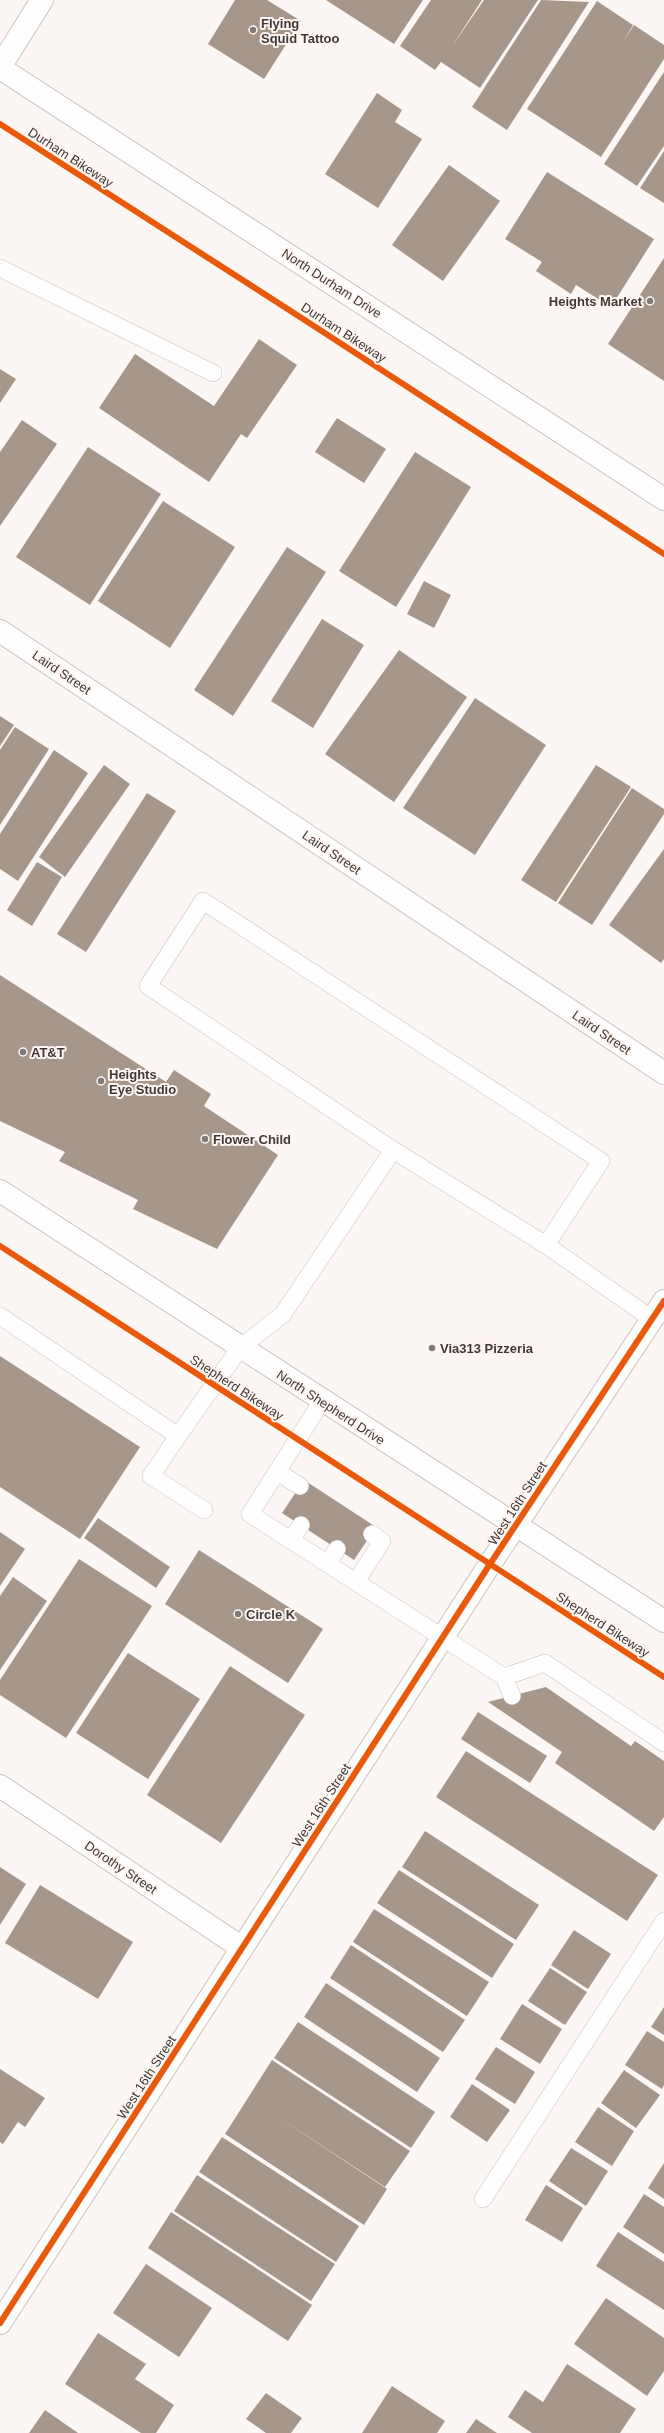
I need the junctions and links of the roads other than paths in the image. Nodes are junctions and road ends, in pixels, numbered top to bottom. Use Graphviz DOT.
graph roads {
  1 [pos="42,0"];
  2 [pos="0,67"];
  3 [pos="0,268"];
  4 [pos="213,373"];
  5 [pos="664,499"];
  6 [pos="0,631"];
  7 [pos="664,1074"];
  8 [pos="394,1150"];
  9 [pos="0,1191"];
  10 [pos="546,1245"];
  11 [pos="664,1301"];
  12 [pos="0,1316"];
  13 [pos="652,1319"];
  14 [pos="240,1348"];
  15 [pos="322,1401"];
  16 [pos="178,1436"];
  17 [pos="277,1472"];
  18 [pos="300,1486"];
  19 [pos="204,1510"];
  20 [pos="301,1525"];
  21 [pos="516,1525"];
  22 [pos="372,1534"];
  23 [pos="291,1540"];
  24 [pos="337,1549"];
  25 [pos="328,1564"];
  26 [pos="356,1582"];
  27 [pos="664,1621"];
  28 [pos="443,1637"];
  29 [pos="504,1677"];
  30 [pos="512,1696"];
  31 [pos="664,1743"];
  32 [pos="0,1786"];
  33 [pos="664,1921"];
  34 [pos="242,1948"];
  35 [pos="483,2198"];
  36 [pos="0,2323"];
  1 -- 2 [label="street"];
  2 -- 5 [label="street, North Durham Drive"];
  3 -- 4 [label="lane"];
  6 -- 7 [label="street, Laird Street"];
  8 -- 10 [label="lane"];
  8 -- 10 [label="lane"];
  8 -- 14 [label="lane"];
  9 -- 14 [label="street, North Shepherd Drive"];
  10 -- 13 [label="lane"];
  11 -- 13 [label="street, West 16th Street"];
  12 -- 16 [label="lane"];
  13 -- 21 [label="street, West 16th Street"];
  14 -- 15 [label="street, North Shepherd Drive"];
  14 -- 16 [label="lane"];
  15 -- 17 [label="lane"];
  15 -- 21 [label="street, North Shepherd Drive"];
  16 -- 19 [label="lane"];
  17 -- 18 [label="lane"];
  17 -- 23 [label="lane"];
  20 -- 23 [label="lane"];
  21 -- 27 [label="street, North Shepherd Drive"];
  21 -- 28 [label="street, West 16th Street"];
  22 -- 26 [label="lane"];
  23 -- 25 [label="lane"];
  24 -- 25 [label="lane"];
  25 -- 26 [label="lane"];
  26 -- 28 [label="lane"];
  28 -- 29 [label="lane"];
  28 -- 34 [label="street, West 16th Street"];
  29 -- 30 [label="lane"];
  29 -- 31 [label="lane"];
  32 -- 34 [label="street, Dorothy Street"];
  33 -- 35 [label="lane"];
  34 -- 36 [label="street, West 16th Street"];
}
